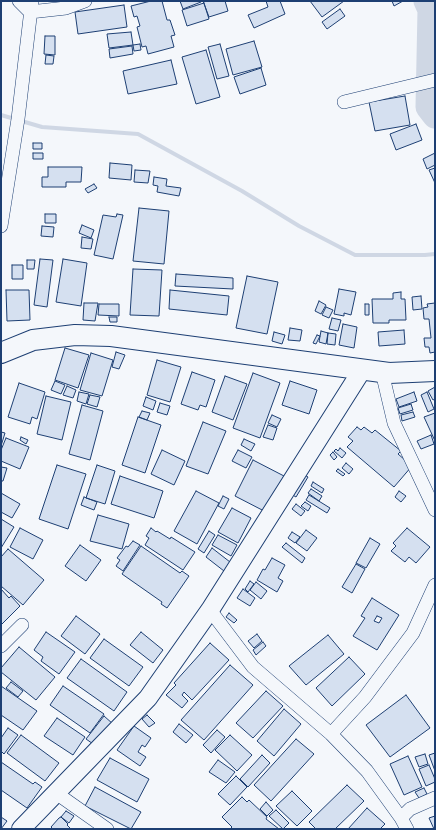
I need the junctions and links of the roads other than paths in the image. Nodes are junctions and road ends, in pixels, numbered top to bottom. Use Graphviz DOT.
graph roads {
  1 [pos="19,1"];
  2 [pos="85,1"];
  3 [pos="31,6"];
  4 [pos="435,80"];
  5 [pos="344,102"];
  6 [pos="1,226"];
  7 [pos="1,353"];
  8 [pos="362,370"];
  9 [pos="435,371"];
  10 [pos="382,372"];
  11 [pos="435,510"];
  12 [pos="435,585"];
  13 [pos="210,610"];
  14 [pos="22,625"];
  15 [pos="1,646"];
  16 [pos="331,734"];
  17 [pos="56,793"];
  18 [pos="435,798"];
  19 [pos="404,824"];
  20 [pos="21,829"];
  21 [pos="107,829"];
  1 -- 3 [label="street"];
  2 -- 3 [label="street"];
  3 -- 6 [label="street"];
  4 -- 5 [label="street"];
  7 -- 8 [label="main road"];
  8 -- 10 [label="main road"];
  8 -- 13 [label="street"];
  9 -- 10 [label="main road"];
  10 -- 11 [label="street"];
  12 -- 16 [label="street"];
  13 -- 16 [label="street"];
  13 -- 17 [label="street"];
  14 -- 15 [label="street"];
  16 -- 19 [label="street"];
  17 -- 20 [label="street"];
  17 -- 21 [label="street"];
  18 -- 19 [label="street"];
}
